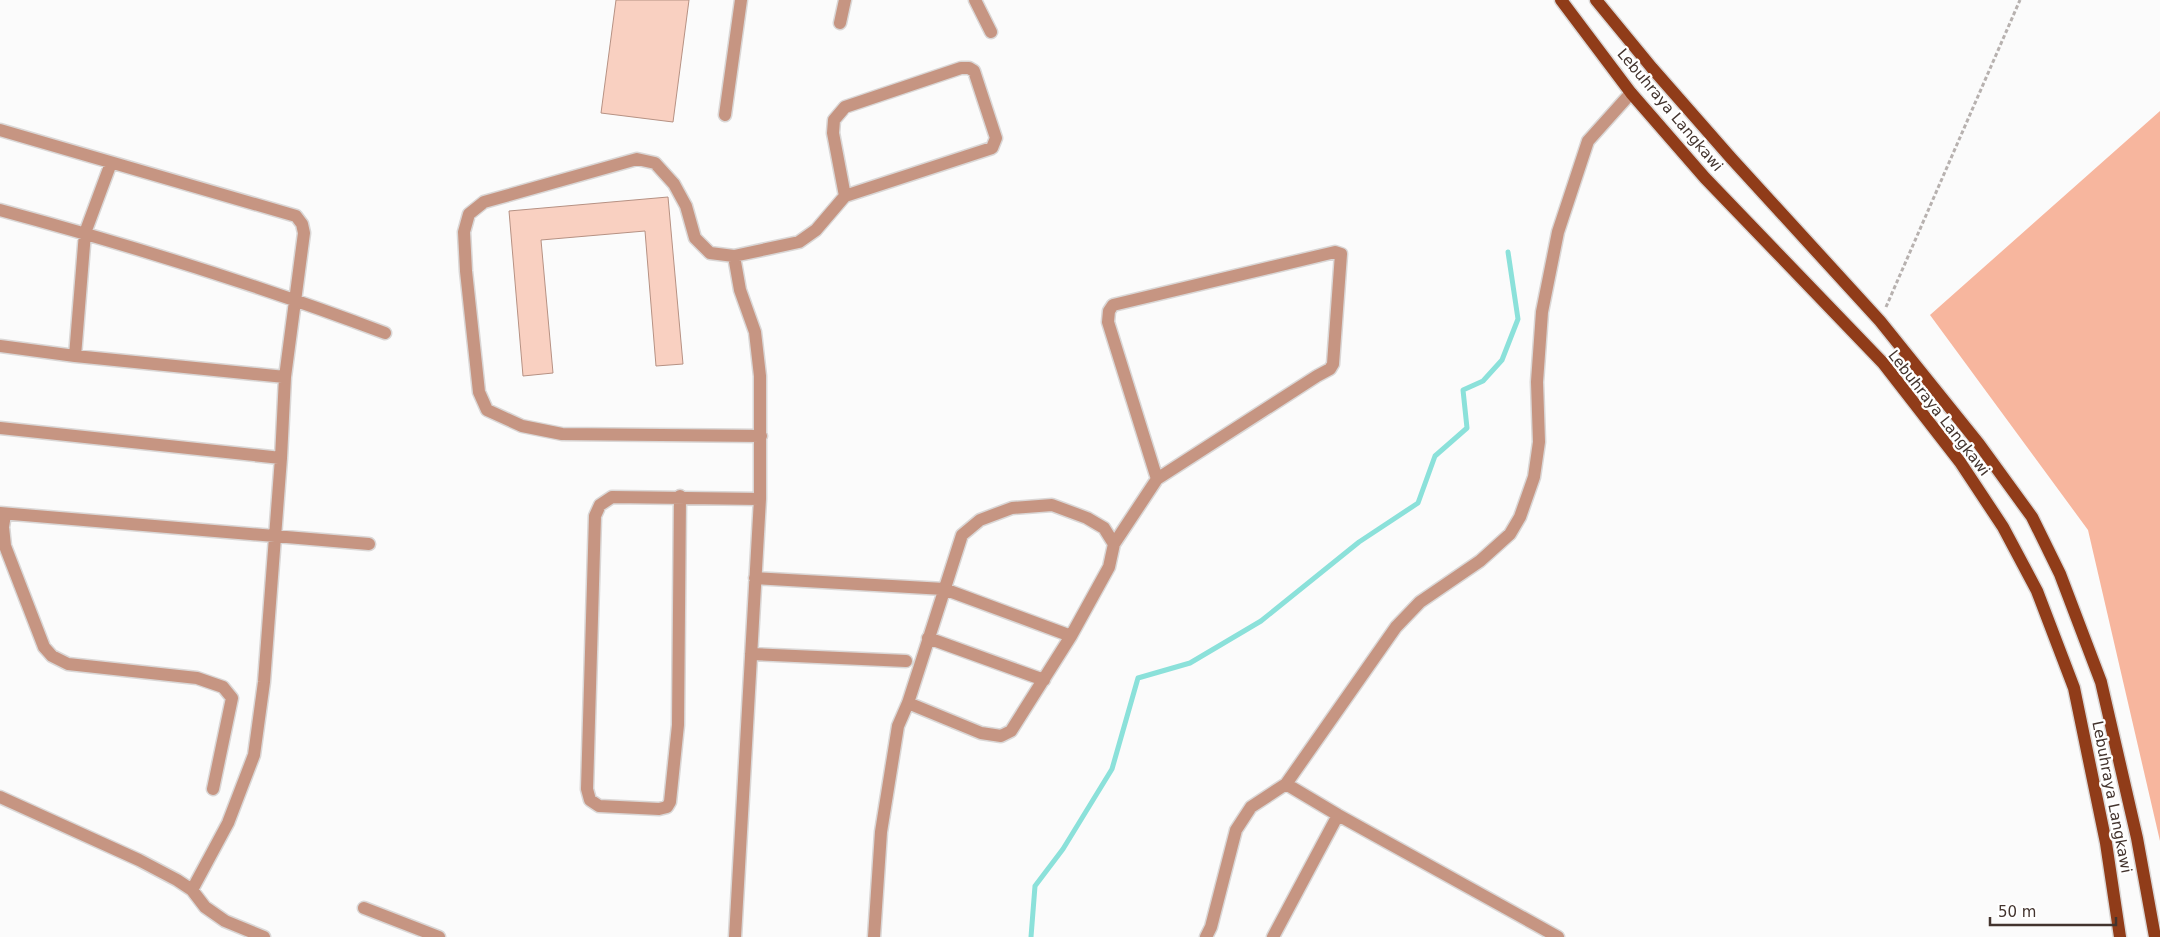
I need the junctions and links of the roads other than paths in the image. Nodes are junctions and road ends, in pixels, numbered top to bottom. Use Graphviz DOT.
graph roads {
  1 [pos="741,0"];
  2 [pos="846,0"];
  3 [pos="975,0"];
  4 [pos="1561,0"];
  5 [pos="1596,0"];
  6 [pos="840,23"];
  7 [pos="991,32"];
  8 [pos="1631,93"];
  9 [pos="725,114"];
  10 [pos="0,130"];
  11 [pos="111,163"];
  12 [pos="845,196"];
  13 [pos="0,210"];
  14 [pos="85,233"];
  15 [pos="734,256"];
  16 [pos="295,299"];
  17 [pos="384,333"];
  18 [pos="0,346"];
  19 [pos="75,356"];
  20 [pos="285,377"];
  21 [pos="0,428"];
  22 [pos="761,436"];
  23 [pos="281,458"];
  24 [pos="1157,479"];
  25 [pos="680,496"];
  26 [pos="760,499"];
  27 [pos="3,514"];
  28 [pos="275,536"];
  29 [pos="369,544"];
  30 [pos="1114,544"];
  31 [pos="755,578"];
  32 [pos="944,589"];
  33 [pos="1071,636"];
  34 [pos="928,638"];
  35 [pos="752,654"];
  36 [pos="906,661"];
  37 [pos="1044,680"];
  38 [pos="908,703"];
  39 [pos="1286,784"];
  40 [pos="213,789"];
  41 [pos="0,796"];
  42 [pos="1338,815"];
  43 [pos="192,890"];
  44 [pos="364,908"];
  45 [pos="264,937"];
  46 [pos="439,937"];
  47 [pos="735,937"];
  48 [pos="874,937"];
  49 [pos="1206,937"];
  50 [pos="1273,937"];
  51 [pos="1558,937"];
  52 [pos="2120,937"];
  53 [pos="2156,937"];
  1 -- 9 [label="street"];
  2 -- 6 [label="street"];
  3 -- 7 [label="street"];
  4 -- 8 [label="main road, Lebuhraya Langkawi"];
  5 -- 53 [label="main road, Lebuhraya Langkawi"];
  8 -- 39 [label="street"];
  8 -- 52 [label="main road, Lebuhraya Langkawi"];
  10 -- 11 [label="street"];
  11 -- 14 [label="street"];
  11 -- 16 [label="street"];
  12 -- 12 [label="street"];
  12 -- 15 [label="street"];
  13 -- 14 [label="street"];
  14 -- 16 [label="street"];
  14 -- 19 [label="street"];
  15 -- 22 [label="street"];
  15 -- 22 [label="street"];
  16 -- 17 [label="street"];
  16 -- 20 [label="street"];
  18 -- 19 [label="street"];
  19 -- 20 [label="street"];
  20 -- 23 [label="street"];
  21 -- 23 [label="street"];
  22 -- 26 [label="street"];
  23 -- 28 [label="street"];
  24 -- 24 [label="street"];
  24 -- 30 [label="street"];
  25 -- 25 [label="street"];
  25 -- 26 [label="street"];
  26 -- 31 [label="street"];
  27 -- 28 [label="street"];
  27 -- 40 [label="street"];
  28 -- 29 [label="street"];
  28 -- 43 [label="street"];
  30 -- 32 [label="street"];
  30 -- 33 [label="street"];
  31 -- 32 [label="street"];
  31 -- 35 [label="street"];
  32 -- 33 [label="street"];
  32 -- 34 [label="street"];
  33 -- 37 [label="street"];
  34 -- 37 [label="street"];
  34 -- 38 [label="street"];
  35 -- 36 [label="street"];
  35 -- 47 [label="street"];
  37 -- 38 [label="street"];
  38 -- 48 [label="street"];
  39 -- 42 [label="street"];
  39 -- 49 [label="street"];
  41 -- 43 [label="street"];
  42 -- 50 [label="street"];
  42 -- 51 [label="street"];
  43 -- 45 [label="street"];
  44 -- 46 [label="street"];
}
